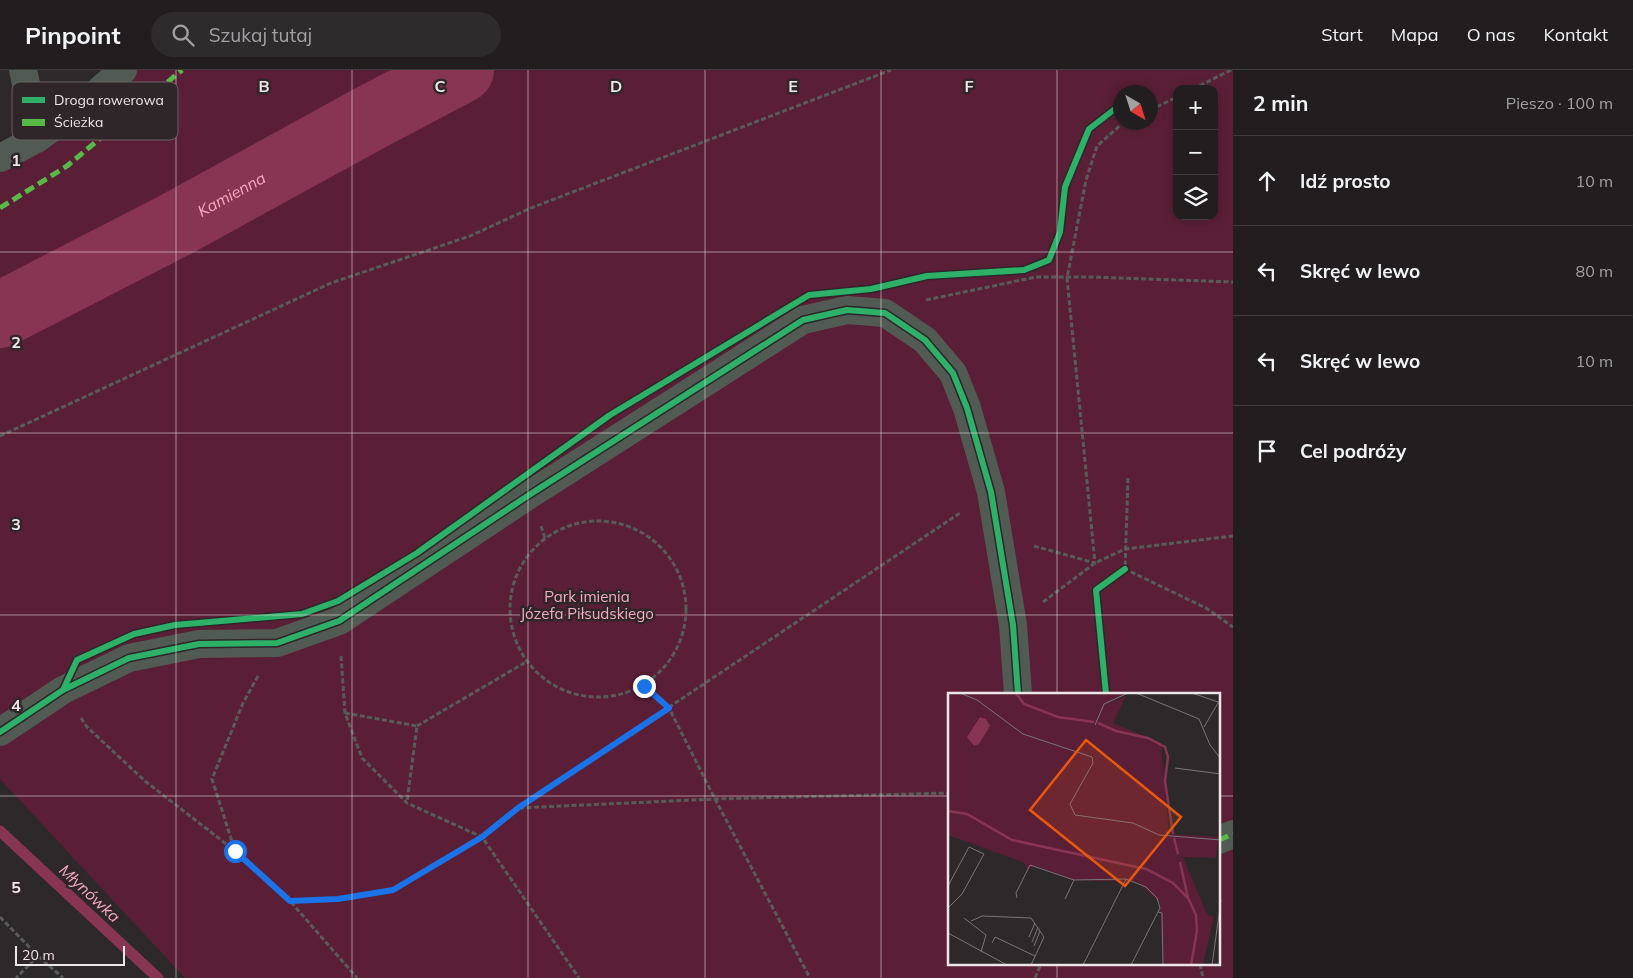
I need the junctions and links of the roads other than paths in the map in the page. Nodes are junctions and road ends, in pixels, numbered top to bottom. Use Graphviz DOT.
graph roads {
  1 [pos="123,70"];
  2 [pos="109,82"];
  3 [pos="34,140"];
  4 [pos="0,158"];
  5 [pos="1018,693"];
  6 [pos="0,732"];
  7 [pos="1233,834"];
  8 [pos="1220,840"];
  1 -- 2 [label="street"];
  3 -- 4 [label="street"];
  5 -- 6 [label="street"];
  7 -- 8 [label="street"];
}
